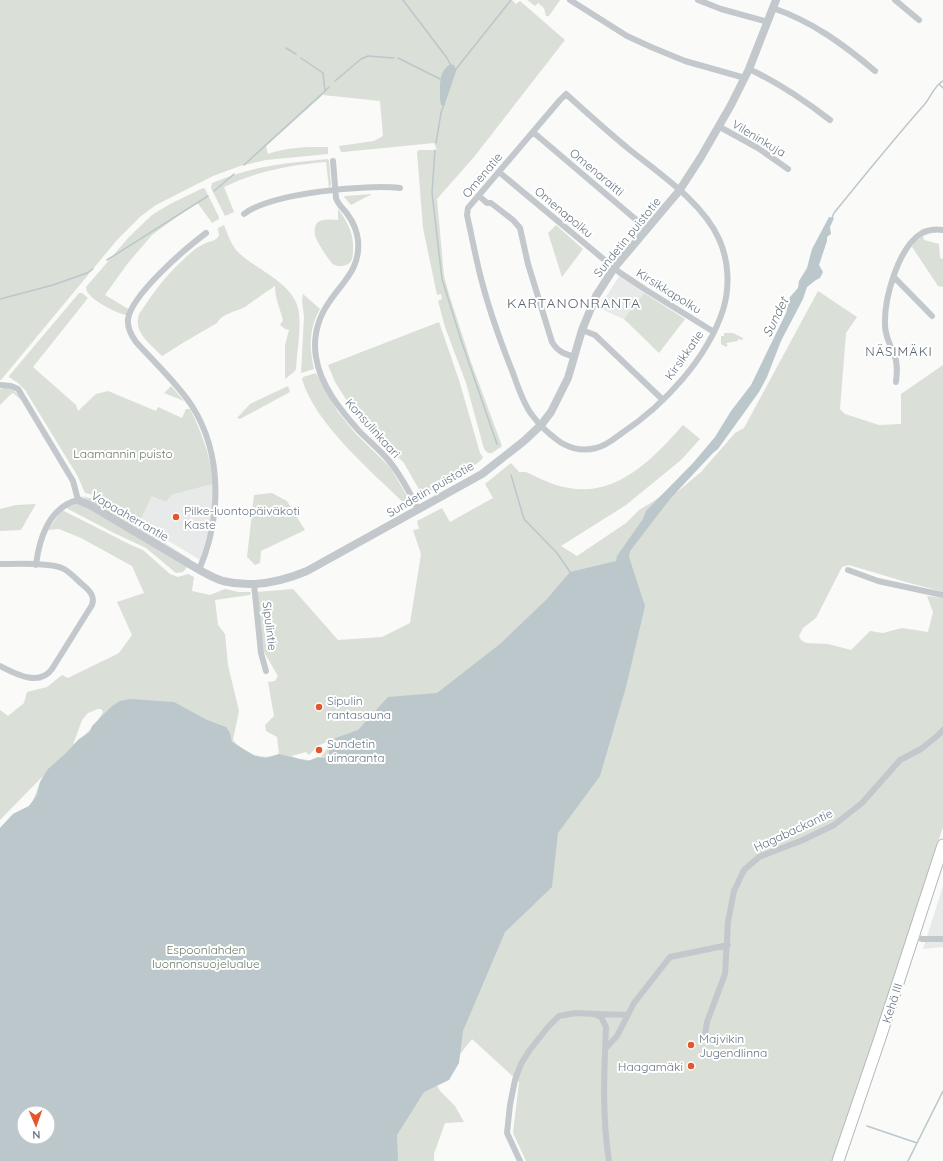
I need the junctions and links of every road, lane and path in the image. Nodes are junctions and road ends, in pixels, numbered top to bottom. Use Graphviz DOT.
graph roads {
  1 [pos="570,0"];
  2 [pos="698,0"];
  3 [pos="895,0"];
  4 [pos="775,4"];
  5 [pos="919,20"];
  6 [pos="768,22"];
  7 [pos="749,69"];
  8 [pos="875,70"];
  9 [pos="745,78"];
  10 [pos="830,120"];
  11 [pos="718,126"];
  12 [pos="533,132"];
  13 [pos="333,161"];
  14 [pos="788,169"];
  15 [pos="499,172"];
  16 [pos="400,188"];
  17 [pos="335,190"];
  18 [pos="679,191"];
  19 [pos="479,196"];
  20 [pos="244,214"];
  21 [pos="647,229"];
  22 [pos="943,230"];
  23 [pos="206,233"];
  24 [pos="614,268"];
  25 [pos="894,277"];
  26 [pos="932,316"];
  27 [pos="582,330"];
  28 [pos="714,332"];
  29 [pos="575,357"];
  30 [pos="896,382"];
  31 [pos="0,385"];
  32 [pos="663,400"];
  33 [pos="541,425"];
  34 [pos="78,500"];
  35 [pos="418,509"];
  36 [pos="0,564"];
  37 [pos="36,565"];
  38 [pos="199,570"];
  39 [pos="848,570"];
  40 [pos="254,584"];
  41 [pos="943,595"];
  42 [pos="0,666"];
  43 [pos="266,671"];
  44 [pos="943,730"];
  45 [pos="943,845"];
  46 [pos="914,936"];
  47 [pos="943,939"];
  48 [pos="728,945"];
  49 [pos="595,1014"];
  50 [pos="626,1015"];
  51 [pos="705,1035"];
  52 [pos="605,1049"];
  53 [pos="520,1161"];
  54 [pos="608,1161"];
  55 [pos="838,1161"];
  1 -- 9 [label="street"];
  2 -- 6 [label="street"];
  3 -- 5 [label="street"];
  4 -- 6 [label="street, Sundetin puistotie"];
  4 -- 8 [label="street"];
  6 -- 7 [label="street, Sundetin puistotie"];
  7 -- 9 [label="street, Sundetin puistotie"];
  7 -- 10 [label="street"];
  9 -- 11 [label="street, Sundetin puistotie"];
  11 -- 14 [label="street, Vileninkuja"];
  11 -- 18 [label="street, Sundetin puistotie"];
  12 -- 15 [label="street, Omenatie"];
  12 -- 18 [label="street, Omenatie"];
  12 -- 21 [label="street, Omenaraitti"];
  13 -- 17 [label="street, Konsulinkaari"];
  15 -- 19 [label="street, Omenatie"];
  15 -- 24 [label="street, Omenapolku"];
  16 -- 17 [label="street"];
  17 -- 20 [label="street"];
  17 -- 35 [label="street, Konsulinkaari"];
  18 -- 21 [label="street, Sundetin puistotie"];
  18 -- 28 [label="street, Kirsikkatie"];
  19 -- 29 [label="street"];
  19 -- 33 [label="street, Omenatie"];
  21 -- 24 [label="street, Sundetin puistotie"];
  22 -- 25 [label="street"];
  23 -- 38 [label="street"];
  24 -- 27 [label="street, Sundetin puistotie"];
  24 -- 28 [label="street, Kirsikkapolku"];
  25 -- 26 [label="street"];
  25 -- 30 [label="street"];
  27 -- 29 [label="street, Sundetin puistotie"];
  27 -- 32 [label="street"];
  28 -- 32 [label="street, Kirsikkatie"];
  29 -- 33 [label="street, Sundetin puistotie"];
  31 -- 34 [label="street"];
  32 -- 33 [label="street, Kirsikkatie"];
  33 -- 35 [label="street, Sundetin puistotie"];
  34 -- 37 [label="street, Vapaaherrantie"];
  34 -- 38 [label="street, Vapaaherrantie"];
  35 -- 40 [label="street, Sundetin puistotie"];
  36 -- 37 [label="street"];
  37 -- 42 [label="street"];
  38 -- 40 [label="street, Sundetin puistotie"];
  39 -- 41 [label="street"];
  40 -- 43 [label="street, Sipulintie"];
  44 -- 48 [label="street, Hagabackantie"];
  45 -- 46 [label="highway, Kehä III"];
  46 -- 47 [label="street"];
  46 -- 55 [label="highway, Kehä III"];
  48 -- 50 [label="street"];
  48 -- 51 [label="street, Hagabackantie"];
  49 -- 50 [label="street"];
  49 -- 52 [label="street"];
  49 -- 53 [label="street"];
  50 -- 52 [label="street"];
  52 -- 54 [label="street"];
}
